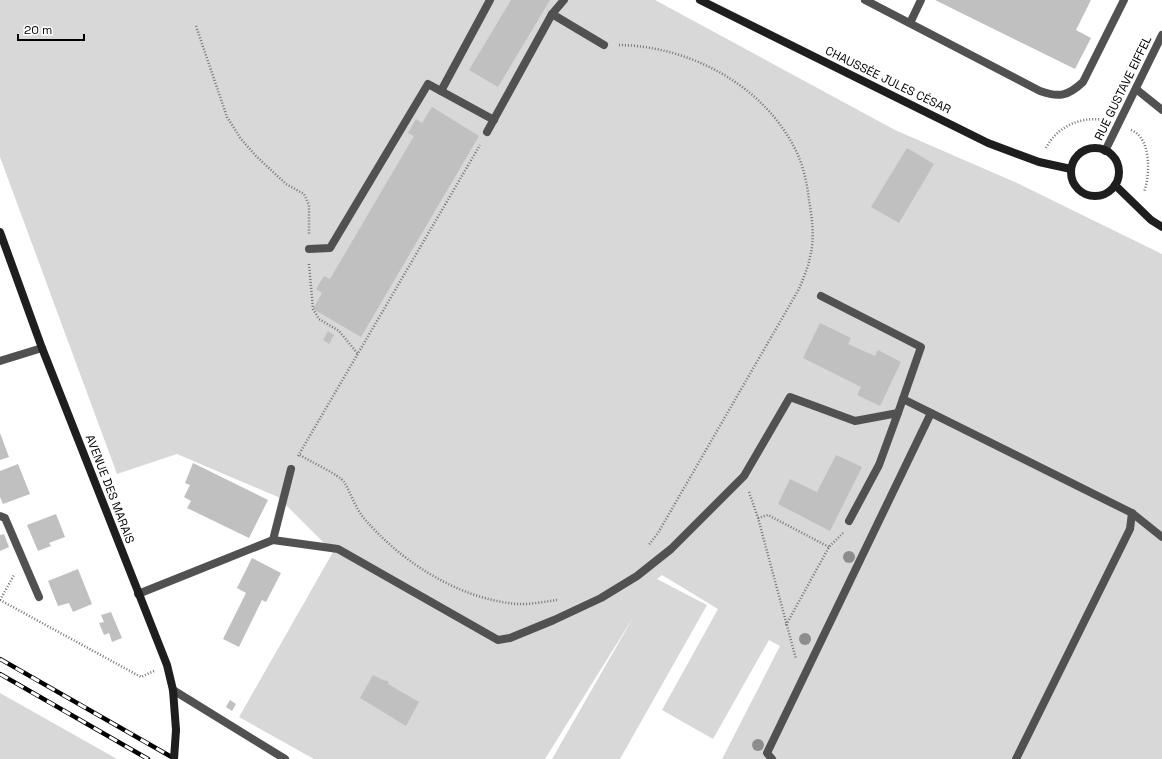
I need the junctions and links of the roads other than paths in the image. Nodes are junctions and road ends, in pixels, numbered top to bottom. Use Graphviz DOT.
graph roads {
  1 [pos="490,0"];
  2 [pos="564,0"];
  3 [pos="700,0"];
  4 [pos="864,0"];
  5 [pos="921,0"];
  6 [pos="1124,0"];
  7 [pos="552,14"];
  8 [pos="910,23"];
  9 [pos="1162,35"];
  10 [pos="604,45"];
  11 [pos="1136,90"];
  12 [pos="440,91"];
  13 [pos="1162,110"];
  14 [pos="494,120"];
  15 [pos="487,132"];
  16 [pos="1105,150"];
  17 [pos="1071,169"];
  18 [pos="1115,186"];
  19 [pos="1162,228"];
  20 [pos="0,232"];
  21 [pos="309,249"];
  22 [pos="821,296"];
  23 [pos="42,348"];
  24 [pos="0,361"];
  25 [pos="903,399"];
  26 [pos="898,413"];
  27 [pos="931,413"];
  28 [pos="291,469"];
  29 [pos="1132,514"];
  30 [pos="0,516"];
  31 [pos="849,521"];
  32 [pos="1162,536"];
  33 [pos="273,540"];
  34 [pos="138,594"];
  35 [pos="39,597"];
  36 [pos="173,690"];
  37 [pos="174,759"];
  38 [pos="284,759"];
  39 [pos="772,759"];
  40 [pos="1016,759"];
  1 -- 12 [label="street"];
  2 -- 7 [label="street"];
  3 -- 17 [label="street, CHAUSSÉE JULES CÉSAR"];
  4 -- 8 [label="street"];
  5 -- 8 [label="street"];
  6 -- 8 [label="street"];
  7 -- 10 [label="street"];
  7 -- 14 [label="street"];
  9 -- 11 [label="street, RUE GUSTAVE EIFFEL"];
  11 -- 13 [label="street"];
  11 -- 16 [label="street, RUE GUSTAVE EIFFEL"];
  12 -- 14 [label="street"];
  12 -- 21 [label="street"];
  14 -- 15 [label="street"];
  16 -- 17 [label="street"];
  16 -- 18 [label="street"];
  17 -- 18 [label="street"];
  18 -- 19 [label="street"];
  20 -- 23 [label="street, AVENUE DES MARAIS"];
  22 -- 25 [label="street"];
  23 -- 24 [label="street"];
  23 -- 34 [label="street, AVENUE DES MARAIS"];
  25 -- 26 [label="street"];
  25 -- 27 [label="street"];
  26 -- 31 [label="street"];
  26 -- 33 [label="street"];
  27 -- 29 [label="street"];
  27 -- 39 [label="street"];
  28 -- 33 [label="street"];
  29 -- 32 [label="street"];
  29 -- 40 [label="street"];
  30 -- 35 [label="street"];
  33 -- 34 [label="street"];
  34 -- 36 [label="street, AVENUE DES MARAIS"];
  36 -- 37 [label="street, AVENUE DES MARAIS, bridge"];
  36 -- 38 [label="street"];
}
